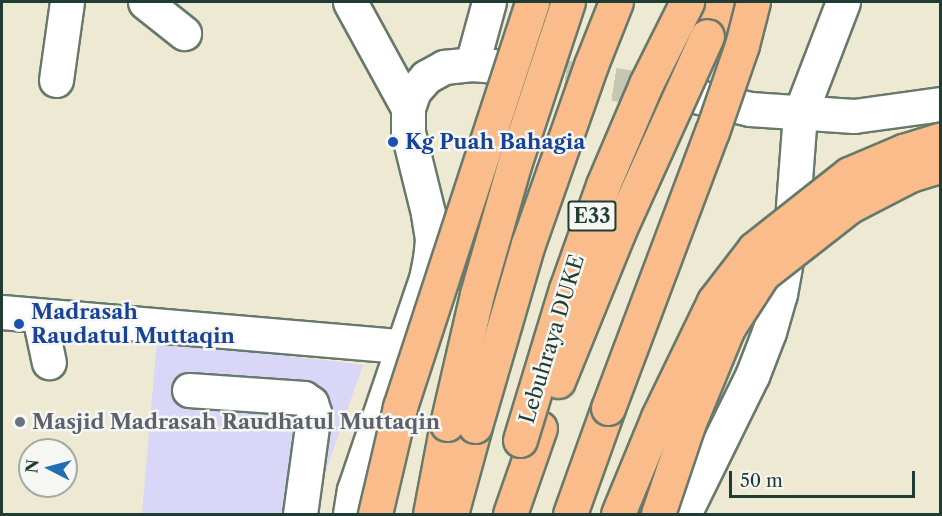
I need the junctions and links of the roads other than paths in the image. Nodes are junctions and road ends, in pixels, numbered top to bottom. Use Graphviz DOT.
graph roads {
  1 [pos="67,2"];
  2 [pos="145,2"];
  3 [pos="350,2"];
  4 [pos="489,2"];
  5 [pos="532,2"];
  6 [pos="568,2"];
  7 [pos="616,2"];
  8 [pos="687,2"];
  9 [pos="718,2"];
  10 [pos="753,2"];
  11 [pos="843,2"];
  12 [pos="184,33"];
  13 [pos="56,80"];
  14 [pos="699,97"];
  15 [pos="940,104"];
  16 [pos="408,108"];
  17 [pos="800,114"];
  18 [pos="940,140"];
  19 [pos="940,166"];
  20 [pos="2,312"];
  21 [pos="45,317"];
  22 [pos="401,346"];
  23 [pos="49,362"];
  24 [pos="189,390"];
  25 [pos="461,425"];
  26 [pos="530,434"];
  27 [pos="300,514"];
  28 [pos="350,514"];
  29 [pos="375,514"];
  30 [pos="430,514"];
  31 [pos="451,514"];
  32 [pos="498,514"];
  33 [pos="510,514"];
  34 [pos="570,514"];
  35 [pos="618,514"];
  36 [pos="658,514"];
  37 [pos="684,514"];
  1 -- 13 [label="street"];
  2 -- 12 [label="street"];
  3 -- 16 [label="street"];
  4 -- 16 [label="street"];
  5 -- 29 [label="highway, bridge"];
  6 -- 25 [label="highway, bridge"];
  7 -- 25 [label="highway, E33, bridge"];
  8 -- 26 [label="highway, Lebuhraya DUKE / E33, bridge"];
  9 -- 26 [label="highway, bridge"];
  10 -- 34 [label="highway, bridge"];
  11 -- 17 [label="street"];
  14 -- 17 [label="street"];
  15 -- 17 [label="street"];
  16 -- 22 [label="street"];
  17 -- 37 [label="street"];
  18 -- 35 [label="highway, bridge"];
  19 -- 36 [label="highway, bridge"];
  20 -- 21 [label="street"];
  21 -- 22 [label="street"];
  21 -- 23 [label="street"];
  22 -- 28 [label="street"];
  24 -- 27 [label="street"];
  25 -- 30 [label="highway"];
  25 -- 31 [label="highway, E33"];
  26 -- 32 [label="highway, Lebuhraya DUKE / E33"];
  26 -- 33 [label="highway"];
}
